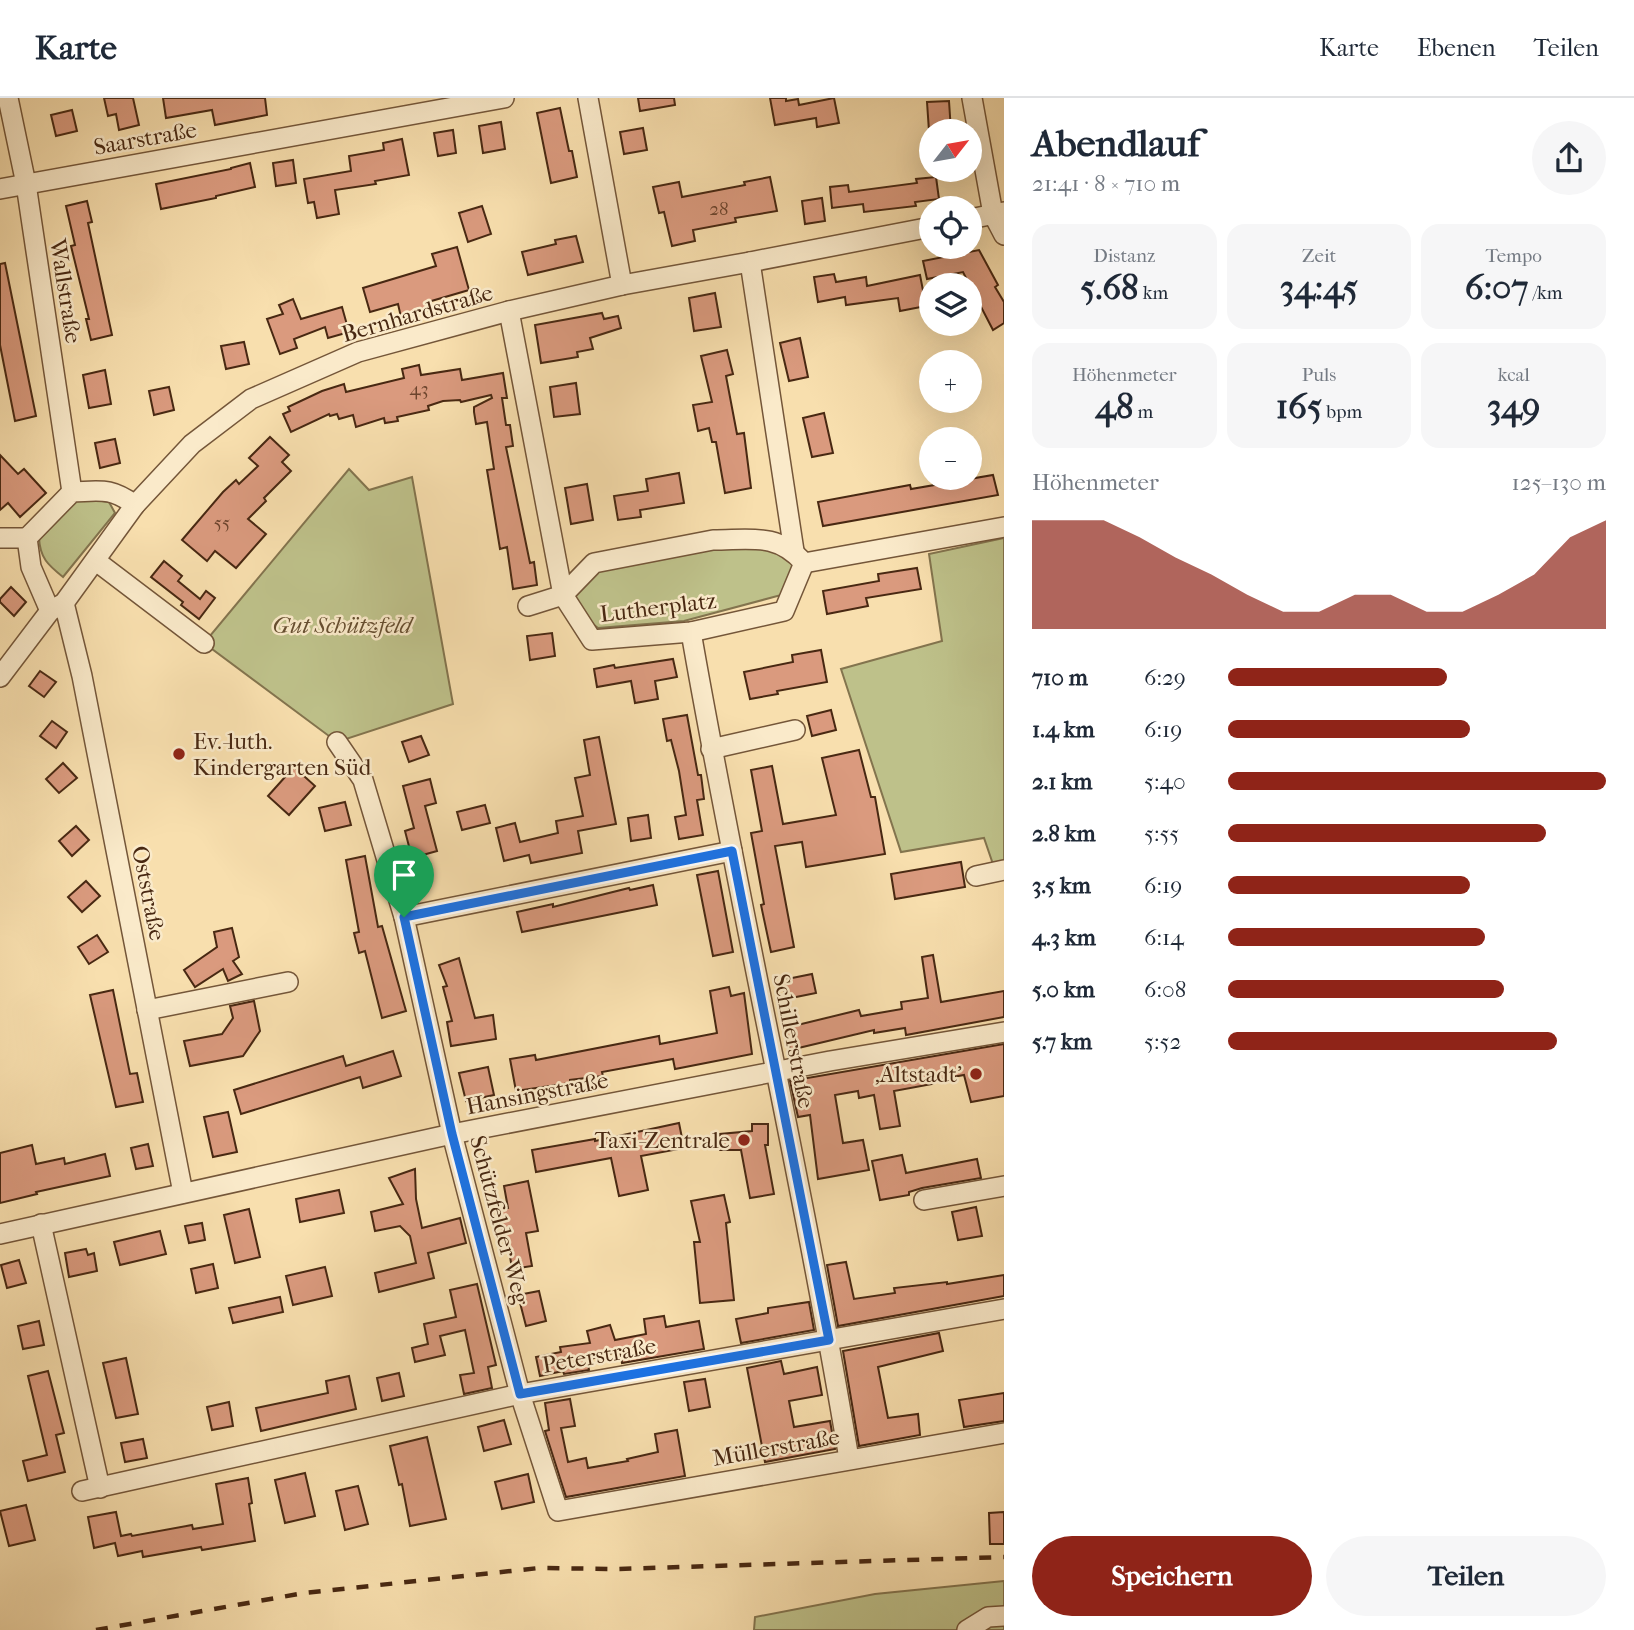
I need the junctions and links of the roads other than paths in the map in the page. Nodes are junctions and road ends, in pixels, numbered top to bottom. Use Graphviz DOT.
graph roads {
  1 [pos="8,98"];
  2 [pos="505,98"];
  3 [pos="588,98"];
  4 [pos="972,98"];
  5 [pos="26,184"];
  6 [pos="0,189"];
  7 [pos="999,213"];
  8 [pos="919,229"];
  9 [pos="1004,235"];
  10 [pos="750,262"];
  11 [pos="622,285"];
  12 [pos="509,311"];
  13 [pos="72,492"];
  14 [pos="135,505"];
  15 [pos="1004,527"];
  16 [pos="0,538"];
  17 [pos="27,538"];
  18 [pos="799,557"];
  19 [pos="96,561"];
  20 [pos="563,595"];
  21 [pos="528,606"];
  22 [pos="57,607"];
  23 [pos="691,632"];
  24 [pos="204,643"];
  25 [pos="0,677"];
  26 [pos="795,730"];
  27 [pos="337,742"];
  28 [pos="711,749"];
  29 [pos="732,851"];
  30 [pos="1004,870"];
  31 [pos="976,876"];
  32 [pos="404,917"];
  33 [pos="222,982"];
  34 [pos="288,982"];
  35 [pos="146,1005"];
  36 [pos="1004,1032"];
  37 [pos="775,1071"];
  38 [pos="452,1134"];
  39 [pos="1004,1186"];
  40 [pos="183,1193"];
  41 [pos="924,1200"];
  42 [pos="41,1224"];
  43 [pos="0,1234"];
  44 [pos="1004,1309"];
  45 [pos="829,1340"];
  46 [pos="520,1394"];
  47 [pos="1004,1433"];
  48 [pos="849,1459"];
  49 [pos="558,1511"];
  50 [pos="996,1617"];
  51 [pos="967,1630"];
  1 -- 5 [label="street, Wallstraße"];
  2 -- 5 [label="street, Saarstraße"];
  3 -- 11 [label="street"];
  4 -- 7 [label="street"];
  5 -- 6 [label="street, Saarstraße"];
  5 -- 13 [label="street, Wallstraße"];
  7 -- 9 [label="street"];
  8 -- 10 [label="street, Bernhardstraße"];
  10 -- 11 [label="street, Bernhardstraße"];
  10 -- 18 [label="street"];
  11 -- 12 [label="street, Bernhardstraße"];
  12 -- 14 [label="street, Bernhardstraße"];
  12 -- 20 [label="street"];
  13 -- 14 [label="street"];
  13 -- 17 [label="street"];
  14 -- 19 [label="street, Bernhardstraße"];
  15 -- 18 [label="street"];
  16 -- 17 [label="street"];
  17 -- 22 [label="street, Oststraße"];
  18 -- 20 [label="street, Lutherplatz"];
  18 -- 23 [label="street, Lutherplatz"];
  19 -- 22 [label="street, Bernhardstraße"];
  19 -- 24 [label="street"];
  20 -- 21 [label="street"];
  20 -- 23 [label="street, Lutherplatz"];
  22 -- 25 [label="street, Bernhardstraße"];
  22 -- 35 [label="street, Oststraße"];
  23 -- 28 [label="street, Schillerstraße"];
  26 -- 28 [label="street"];
  27 -- 32 [label="street, Schützfelder Weg"];
  28 -- 29 [label="street, Schillerstraße"];
  29 -- 32 [label="street"];
  29 -- 37 [label="street, Schillerstraße"];
  30 -- 31 [label="street"];
  32 -- 38 [label="street, Schützfelder Weg"];
  33 -- 35 [label="street"];
  34 -- 35 [label="street"];
  35 -- 40 [label="street, Oststraße"];
  36 -- 37 [label="street, Hansingstraße"];
  37 -- 38 [label="street, Hansingstraße"];
  37 -- 45 [label="street, Schillerstraße"];
  38 -- 40 [label="street, Hansingstraße"];
  38 -- 46 [label="street, Schützfelder Weg"];
  39 -- 41 [label="street"];
  40 -- 42 [label="street, Hansingstraße"];
  42 -- 43 [label="street, Hansingstraße"];
  42 -- 46 [label="street, Peterstraße"];
  44 -- 45 [label="street, Peterstraße"];
  45 -- 46 [label="street, Peterstraße"];
  45 -- 48 [label="street, Schillerstraße"];
  46 -- 49 [label="street, Schützfelder Weg"];
  47 -- 48 [label="street, Müllerstraße"];
  48 -- 49 [label="street, Müllerstraße"];
  50 -- 51 [label="street"];
}
